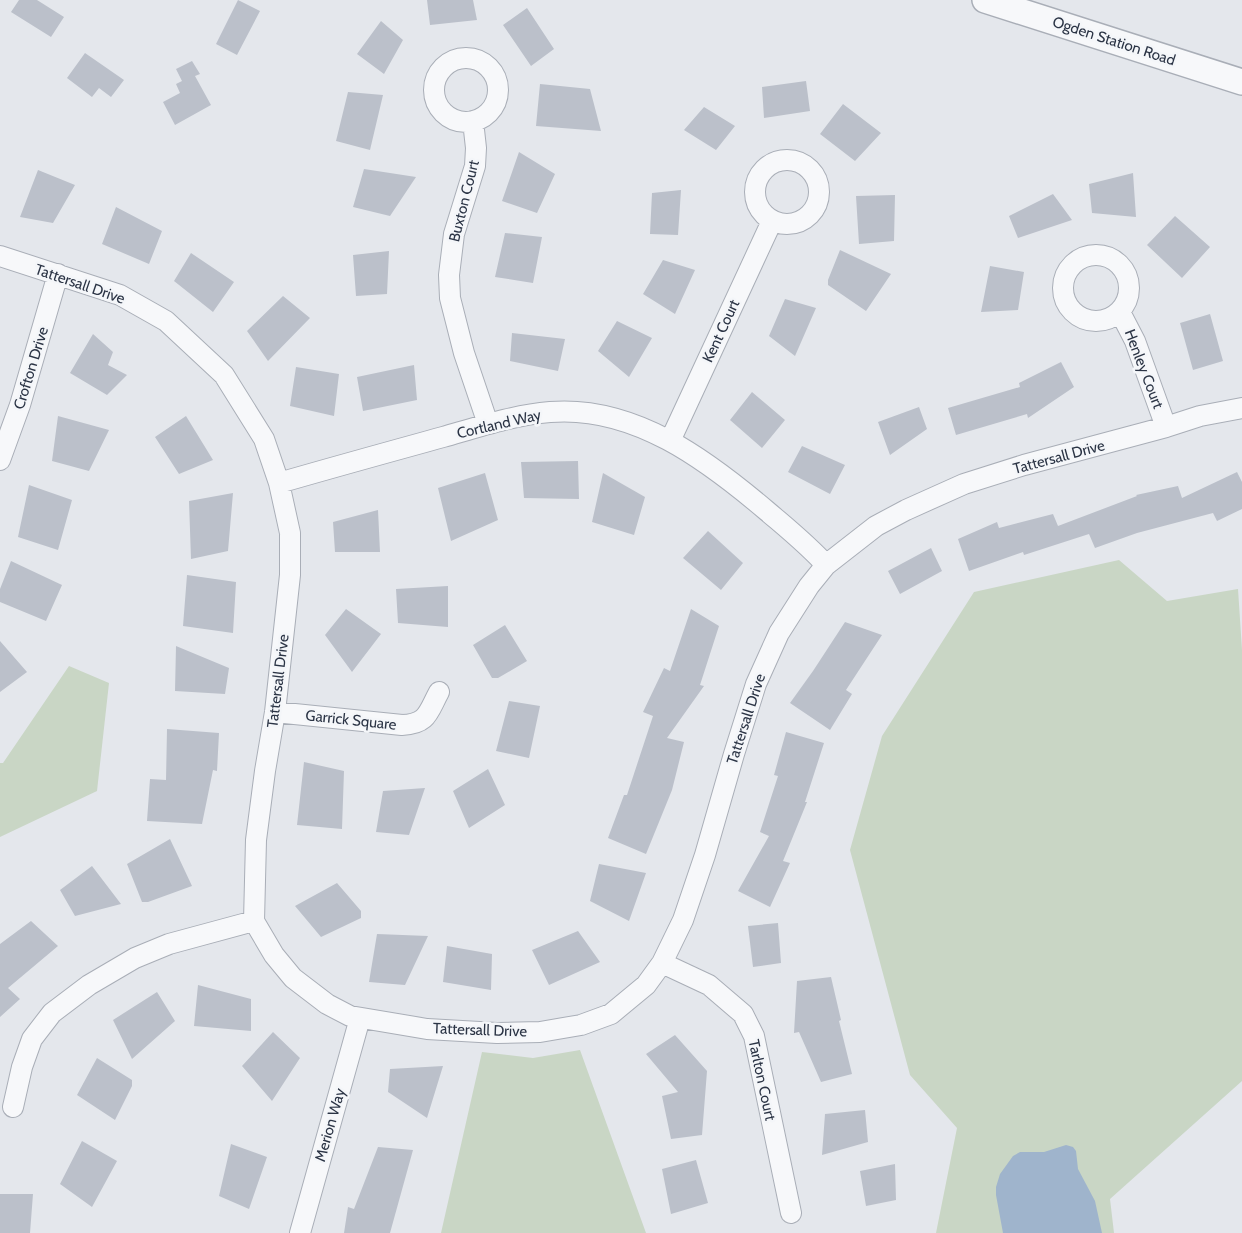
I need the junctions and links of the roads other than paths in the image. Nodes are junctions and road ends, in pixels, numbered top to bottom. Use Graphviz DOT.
graph roads {
  1 [pos="986,0"];
  2 [pos="1242,82"];
  3 [pos="474,121"];
  4 [pos="772,221"];
  5 [pos="0,256"];
  6 [pos="58,274"];
  7 [pos="1120,312"];
  8 [pos="1242,408"];
  9 [pos="488,424"];
  10 [pos="1166,427"];
  11 [pos="670,441"];
  12 [pos="0,460"];
  13 [pos="280,483"];
  14 [pos="826,565"];
  15 [pos="439,692"];
  16 [pos="276,712"];
  17 [pos="254,921"];
  18 [pos="662,963"];
  19 [pos="360,1018"];
  20 [pos="13,1107"];
  21 [pos="791,1213"];
  22 [pos="300,1233"];
  1 -- 2 [label="street, Ogden Station Road"];
  3 -- 9 [label="street, Buxton Court"];
  4 -- 11 [label="street, Kent Court"];
  5 -- 6 [label="street, Tattersall Drive"];
  6 -- 12 [label="street, Crofton Drive"];
  6 -- 13 [label="street, Tattersall Drive"];
  7 -- 10 [label="street, Henley Court"];
  8 -- 10 [label="street, Tattersall Drive"];
  9 -- 11 [label="street, Cortland Way"];
  9 -- 13 [label="street, Cortland Way"];
  10 -- 14 [label="street, Tattersall Drive"];
  11 -- 14 [label="street, Cortland Way"];
  13 -- 16 [label="street, Tattersall Drive"];
  14 -- 18 [label="street, Tattersall Drive"];
  15 -- 16 [label="street, Garrick Square"];
  16 -- 17 [label="street, Tattersall Drive"];
  17 -- 19 [label="street, Tattersall Drive"];
  17 -- 20 [label="street"];
  18 -- 19 [label="street, Tattersall Drive"];
  18 -- 21 [label="street, Tarlton Court"];
  19 -- 22 [label="street, Merion Way"];
}
